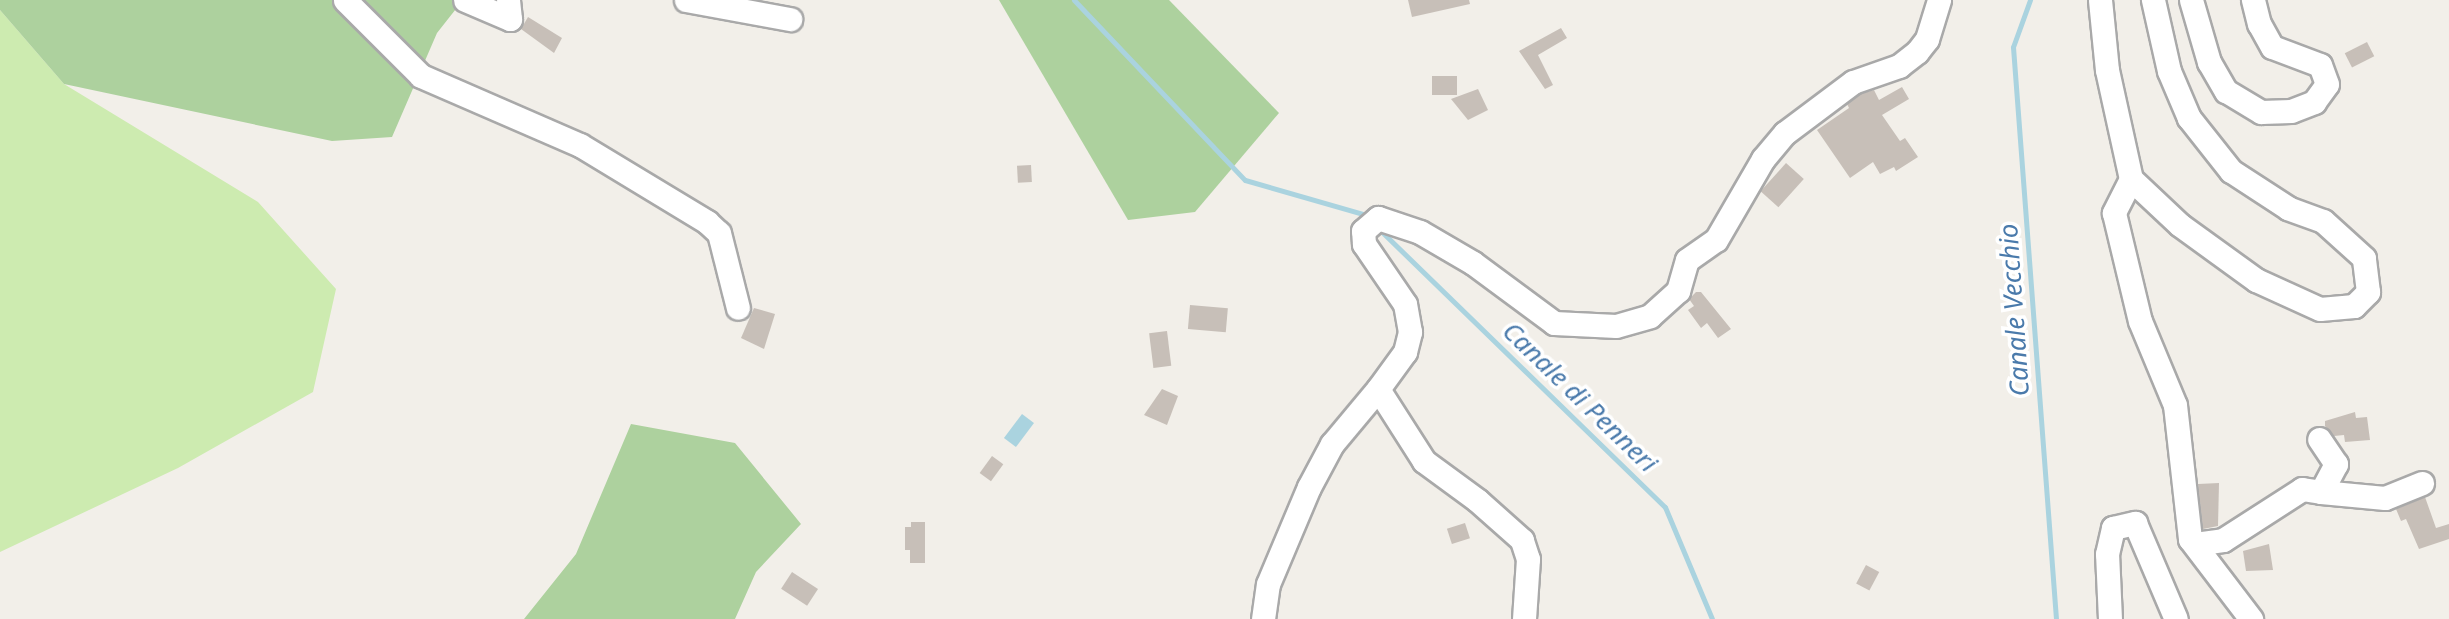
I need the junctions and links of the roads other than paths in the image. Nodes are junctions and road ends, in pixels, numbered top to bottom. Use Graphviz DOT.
graph roads {
  1 [pos="345,0"];
  2 [pos="465,0"];
  3 [pos="508,0"];
  4 [pos="686,0"];
  5 [pos="1939,0"];
  6 [pos="2100,0"];
  7 [pos="2153,0"];
  8 [pos="2191,0"];
  9 [pos="2253,0"];
  10 [pos="790,19"];
  11 [pos="2131,179"];
  12 [pos="738,308"];
  13 [pos="1378,389"];
  14 [pos="2319,439"];
  15 [pos="2422,483"];
  16 [pos="2322,492"];
  17 [pos="2195,544"];
  18 [pos="1263,619"];
  19 [pos="1524,619"];
  20 [pos="2110,619"];
  21 [pos="2176,619"];
  22 [pos="2251,619"];
  1 -- 12 [label="street"];
  2 -- 3 [label="street"];
  4 -- 10 [label="street"];
  5 -- 13 [label="street"];
  6 -- 11 [label="street"];
  7 -- 11 [label="street"];
  8 -- 9 [label="street"];
  11 -- 17 [label="street"];
  13 -- 18 [label="street"];
  13 -- 19 [label="street"];
  14 -- 16 [label="street"];
  15 -- 16 [label="street"];
  16 -- 17 [label="street"];
  17 -- 22 [label="street"];
  20 -- 21 [label="street"];
}
